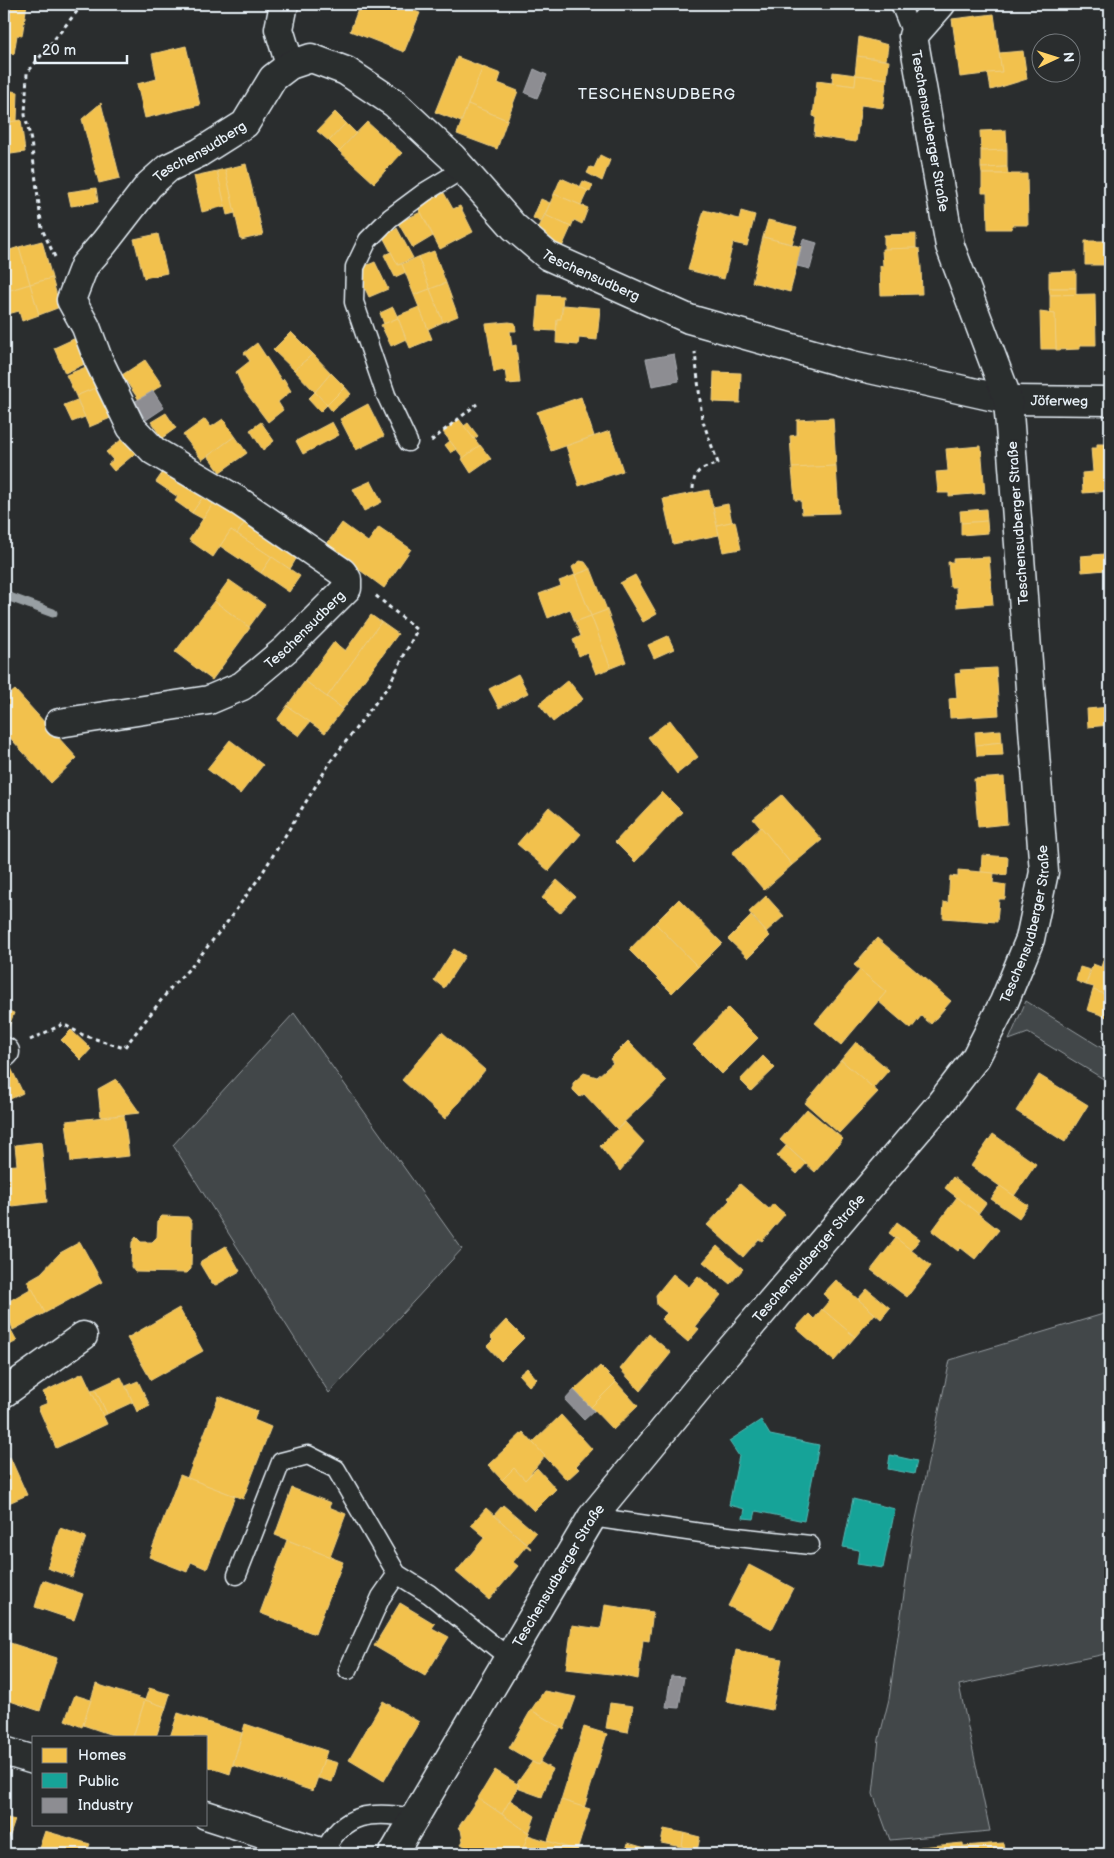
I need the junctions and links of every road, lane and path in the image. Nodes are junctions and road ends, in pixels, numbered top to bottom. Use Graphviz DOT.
graph roads {
  1 [pos="83,4"];
  2 [pos="284,4"];
  3 [pos="900,4"];
  4 [pos="941,4"];
  5 [pos="912,36"];
  6 [pos="290,65"];
  7 [pos="463,169"];
  8 [pos="71,300"];
  9 [pos="688,319"];
  10 [pos="1008,400"];
  11 [pos="1110,401"];
  12 [pos="478,404"];
  13 [pos="408,442"];
  14 [pos="693,489"];
  15 [pos="342,572"];
  16 [pos="59,723"];
  17 [pos="4,1053"];
  18 [pos="84,1336"];
  19 [pos="4,1393"];
  20 [pos="592,1517"];
  21 [pos="810,1545"];
  22 [pos="397,1574"];
  23 [pos="236,1575"];
  24 [pos="508,1657"];
  25 [pos="348,1670"];
  26 [pos="4,1751"];
  27 [pos="32,1759"];
  28 [pos="208,1816"];
  29 [pos="414,1818"];
  30 [pos="326,1854"];
  31 [pos="393,1854"];
  1 -- 8 [label="path"];
  2 -- 6 [label="street"];
  3 -- 5 [label="lane, Teschensudberger Straße"];
  4 -- 5 [label="street, Teschensudberger Straße"];
  5 -- 10 [label="street, Teschensudberger Straße"];
  6 -- 7 [label="street, Teschensudberg"];
  6 -- 8 [label="street, Teschensudberg"];
  7 -- 9 [label="street, Teschensudberg"];
  7 -- 13 [label="lane"];
  8 -- 15 [label="street, Teschensudberg"];
  9 -- 10 [label="street, Teschensudberg"];
  9 -- 14 [label="path"];
  10 -- 11 [label="street, Jöferweg"];
  10 -- 20 [label="street, Teschensudberger Straße"];
  12 -- 13 [label="path"];
  15 -- 16 [label="street, Teschensudberg"];
  15 -- 17 [label="path"];
  18 -- 19 [label="street"];
  20 -- 21 [label="lane"];
  20 -- 24 [label="street, Teschensudberger Straße"];
  22 -- 23 [label="lane, Teschensudberger Straße"];
  22 -- 24 [label="lane, Teschensudberger Straße"];
  22 -- 25 [label="lane"];
  24 -- 29 [label="street, Teschensudberger Straße"];
  26 -- 27 [label="street"];
  28 -- 30 [label="street"];
  29 -- 30 [label="lane"];
  29 -- 31 [label="street, Teschensudberger Straße"];
}
